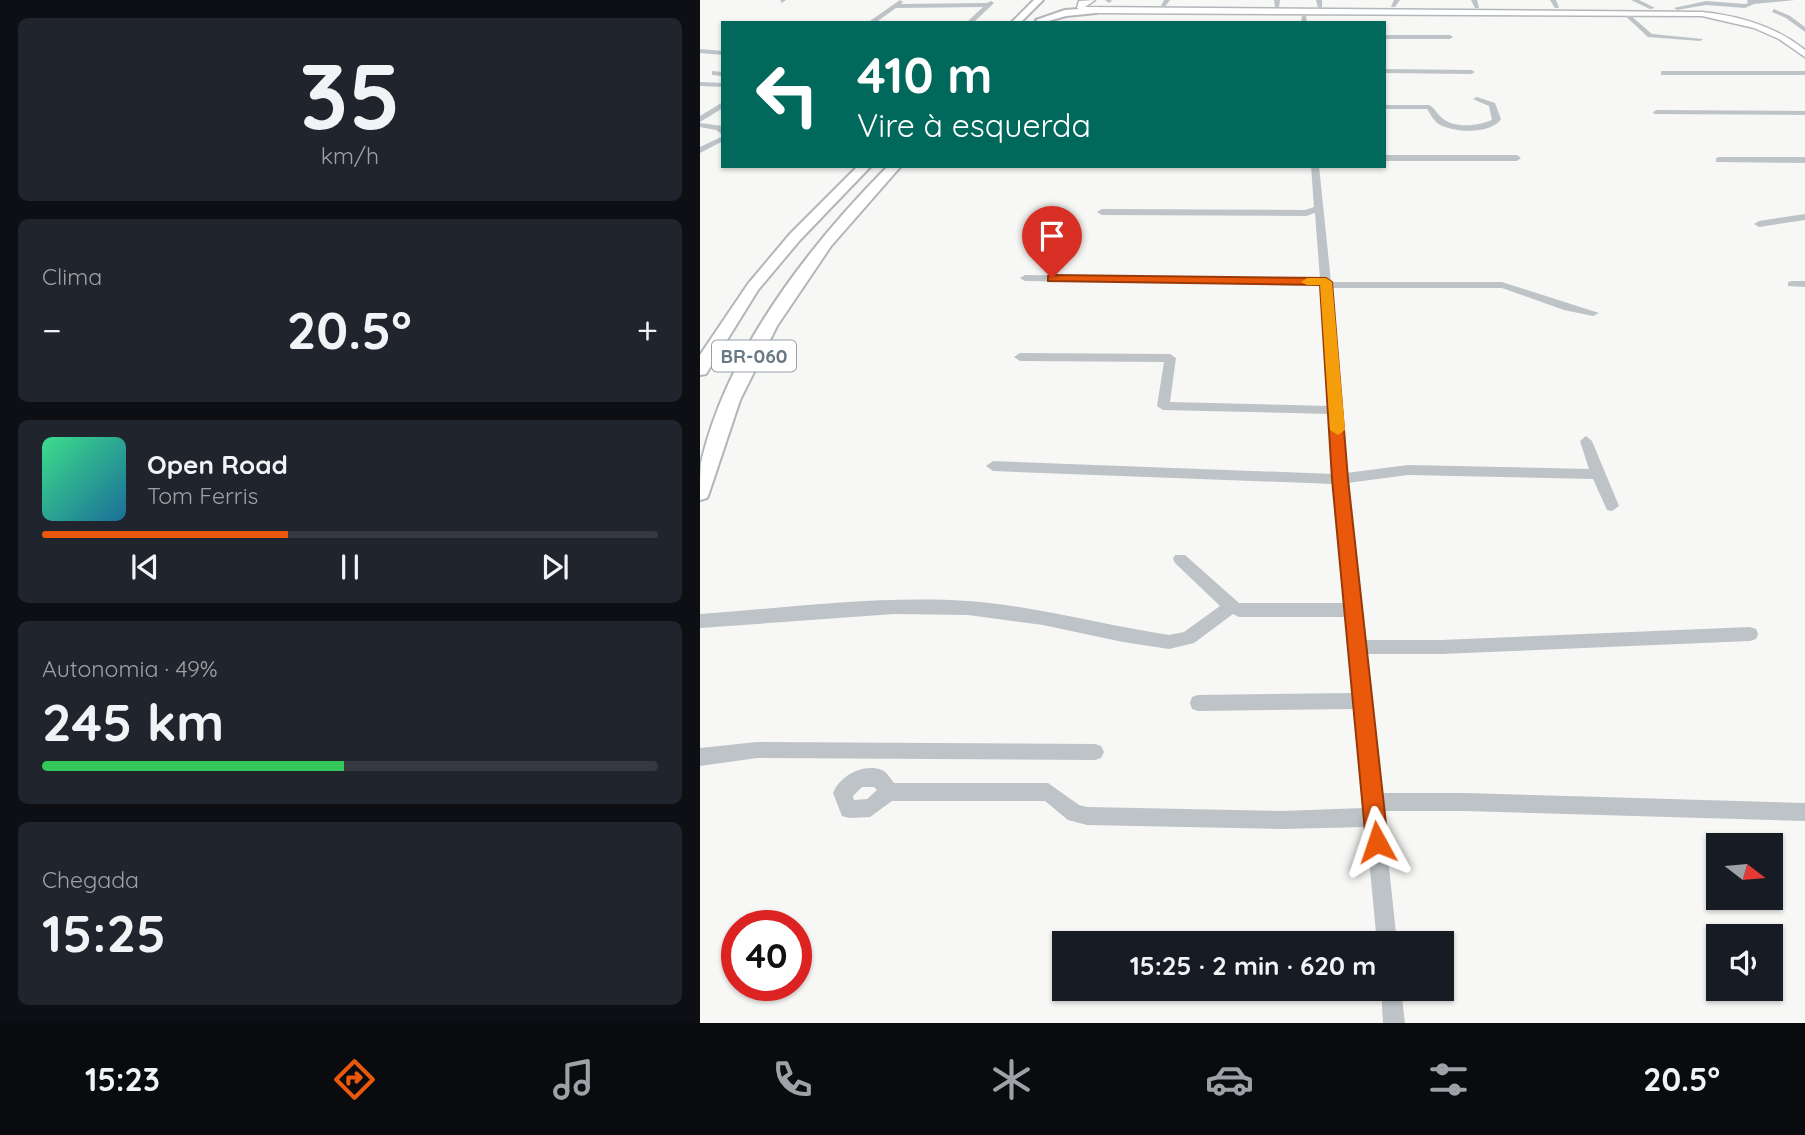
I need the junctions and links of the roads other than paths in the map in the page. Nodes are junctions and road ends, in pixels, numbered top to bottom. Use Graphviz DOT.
graph roads {
  1 [pos="903,0"];
  2 [pos="1039,0"];
  3 [pos="1063,0"];
  4 [pos="1091,0"];
  5 [pos="1635,0"];
  6 [pos="1791,0"];
  7 [pos="1109,1"];
  8 [pos="1751,1"];
  9 [pos="992,2"];
  10 [pos="1165,3"];
  11 [pos="1277,3"];
  12 [pos="1395,3"];
  13 [pos="1475,3"];
  14 [pos="1555,4"];
  15 [pos="1317,5"];
  16 [pos="894,6"];
  17 [pos="1713,6"];
  18 [pos="1454,8"];
  19 [pos="1652,8"];
  20 [pos="1625,9"];
  21 [pos="1294,10"];
  22 [pos="1097,11"];
  23 [pos="1776,16"];
  24 [pos="1304,19"];
  25 [pos="873,21"];
  26 [pos="970,21"];
  27 [pos="1017,21"];
  28 [pos="1041,21"];
  29 [pos="1043,21"];
  30 [pos="1755,24"];
  31 [pos="1802,34"];
  32 [pos="1386,37"];
  33 [pos="1450,37"];
  34 [pos="1700,39"];
  35 [pos="1805,43"];
  36 [pos="700,51"];
  37 [pos="721,53"];
  38 [pos="1805,54"];
  39 [pos="1386,71"];
  40 [pos="1471,72"];
  41 [pos="1805,72"];
  42 [pos="1664,73"];
  43 [pos="700,84"];
  44 [pos="721,85"];
  45 [pos="1477,99"];
  46 [pos="721,105"];
  47 [pos="1386,107"];
  48 [pos="700,110"];
  49 [pos="713,111"];
  50 [pos="1657,112"];
  51 [pos="1805,113"];
  52 [pos="700,120"];
  53 [pos="700,125"];
  54 [pos="721,132"];
  55 [pos="721,136"];
  56 [pos="700,150"];
  57 [pos="1386,158"];
  58 [pos="1517,158"];
  59 [pos="1718,160"];
  60 [pos="1805,160"];
  61 [pos="863,168"];
  62 [pos="893,168"];
  63 [pos="1315,168"];
  64 [pos="1102,212"];
  65 [pos="1315,213"];
  66 [pos="1805,217"];
  67 [pos="1759,224"];
  68 [pos="1025,278"];
  69 [pos="1326,284"];
  70 [pos="1792,284"];
  71 [pos="1805,284"];
  72 [pos="1593,313"];
  73 [pos="705,355"];
  74 [pos="1020,357"];
  75 [pos="700,370"];
  76 [pos="1337,410"];
  77 [pos="1586,441"];
  78 [pos="993,466"];
  79 [pos="1598,474"];
  80 [pos="1340,479"];
  81 [pos="700,493"];
  82 [pos="1612,506"];
  83 [pos="1180,559"];
  84 [pos="1231,607"];
  85 [pos="1354,610"];
  86 [pos="700,621"];
  87 [pos="1750,634"];
  88 [pos="1358,647"];
  89 [pos="1363,701"];
  90 [pos="1198,703"];
  91 [pos="1095,752"];
  92 [pos="700,757"];
  93 [pos="889,792"];
  94 [pos="1374,809"];
  95 [pos="1805,812"];
  96 [pos="1386,931"];
  97 [pos="1392,1001"];
  98 [pos="1394,1023"];
  1 -- 16 [label="street"];
  2 -- 27 [label="highway"];
  3 -- 28 [label="highway"];
  4 -- 22 [label="main road"];
  5 -- 19 [label="street"];
  5 -- 20 [label="street"];
  6 -- 8 [label="street"];
  7 -- 10 [label="main road"];
  7 -- 22 [label="main road"];
  8 -- 17 [label="street"];
  9 -- 16 [label="street"];
  9 -- 26 [label="street"];
  10 -- 11 [label="main road"];
  11 -- 15 [label="main road"];
  12 -- 15 [label="main road"];
  12 -- 18 [label="main road"];
  13 -- 14 [label="main road"];
  13 -- 18 [label="main road"];
  14 -- 20 [label="main road"];
  15 -- 18 [label="main road"];
  15 -- 21 [label="main road"];
  15 -- 24 [label="street"];
  16 -- 25 [label="street"];
  17 -- 19 [label="main road"];
  17 -- 20 [label="main road"];
  17 -- 23 [label="main road"];
  17 -- 30 [label="main road"];
  18 -- 20 [label="main road"];
  19 -- 20 [label="main road"];
  20 -- 34 [label="street"];
  21 -- 22 [label="main road"];
  21 -- 24 [label="street"];
  22 -- 29 [label="highway"];
  23 -- 30 [label="main road"];
  23 -- 31 [label="main road"];
  30 -- 38 [label="main road"];
  31 -- 35 [label="main road"];
  32 -- 33 [label="street"];
  36 -- 37 [label="street"];
  39 -- 40 [label="street"];
  41 -- 42 [label="street"];
  43 -- 44 [label="street"];
  45 -- 47 [label="street"];
  46 -- 49 [label="street"];
  48 -- 49 [label="street"];
  49 -- 52 [label="street"];
  50 -- 51 [label="street"];
  53 -- 54 [label="street"];
  55 -- 56 [label="street"];
  57 -- 58 [label="street"];
  59 -- 60 [label="street"];
  61 -- 73 [label="highway, BR-060"];
  62 -- 81 [label="highway, BR-060"];
  63 -- 65 [label="street"];
  64 -- 65 [label="street"];
  65 -- 69 [label="street"];
  66 -- 67 [label="street"];
  68 -- 69 [label="street"];
  69 -- 72 [label="street"];
  69 -- 76 [label="street"];
  70 -- 71 [label="street"];
  73 -- 75 [label="highway, BR-060"];
  74 -- 76 [label="street"];
  76 -- 80 [label="street"];
  77 -- 79 [label="street"];
  78 -- 80 [label="street"];
  79 -- 80 [label="street"];
  79 -- 82 [label="street"];
  80 -- 85 [label="street"];
  83 -- 84 [label="street"];
  84 -- 85 [label="street"];
  84 -- 86 [label="street"];
  85 -- 88 [label="street"];
  87 -- 88 [label="street"];
  88 -- 89 [label="street"];
  89 -- 90 [label="street"];
  89 -- 94 [label="street"];
  91 -- 92 [label="street"];
  93 -- 94 [label="street"];
  94 -- 95 [label="street"];
  94 -- 96 [label="street"];
  97 -- 98 [label="street"];
}
